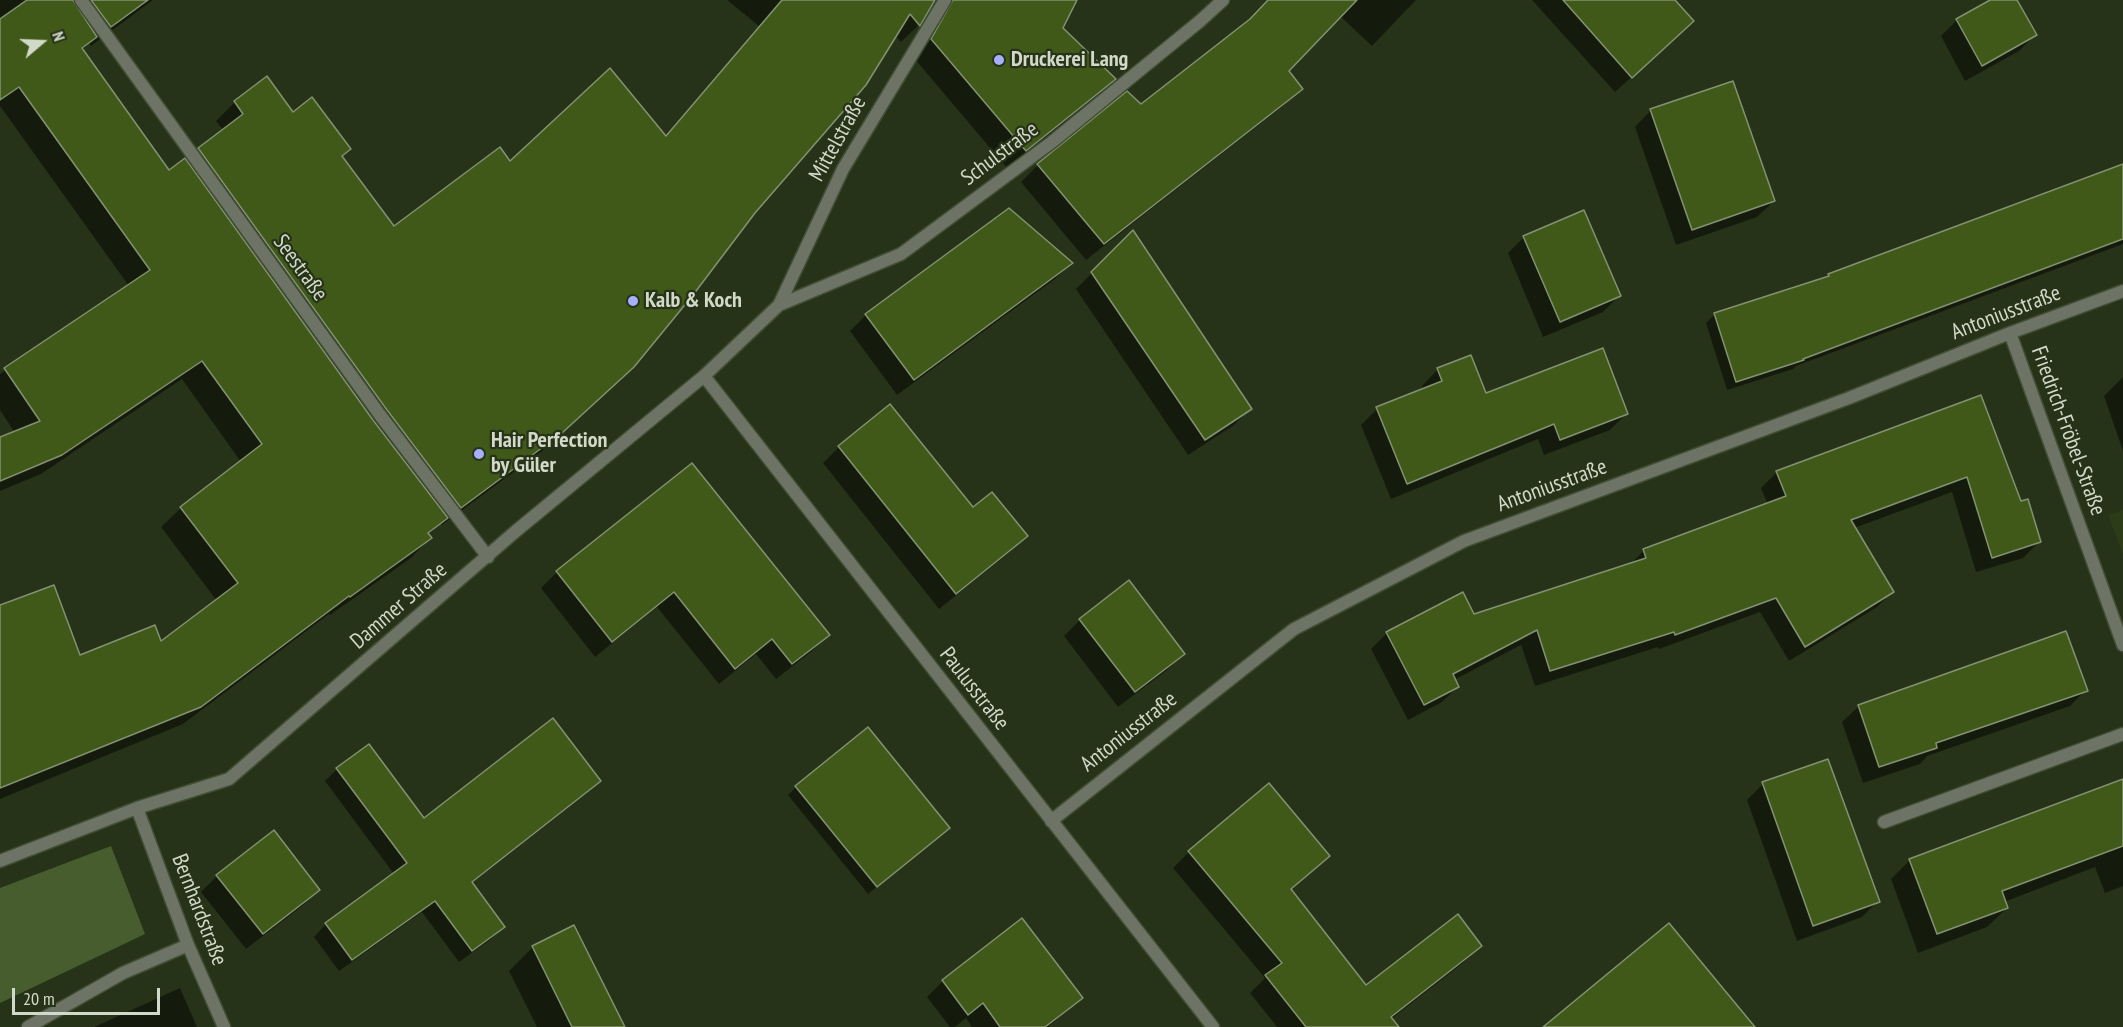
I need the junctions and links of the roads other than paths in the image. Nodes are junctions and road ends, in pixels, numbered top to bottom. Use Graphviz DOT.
graph roads {
  1 [pos="81,0"];
  2 [pos="945,0"];
  3 [pos="1223,0"];
  4 [pos="2123,291"];
  5 [pos="779,305"];
  6 [pos="2010,333"];
  7 [pos="704,376"];
  8 [pos="488,557"];
  9 [pos="2123,645"];
  10 [pos="2123,734"];
  11 [pos="137,808"];
  12 [pos="1050,821"];
  13 [pos="1884,822"];
  14 [pos="0,861"];
  15 [pos="188,945"];
  16 [pos="28,1027"];
  17 [pos="224,1027"];
  18 [pos="1213,1027"];
  1 -- 8 [label="street, Seestraße"];
  2 -- 5 [label="street, Mittelstraße"];
  3 -- 5 [label="street, Schulstraße"];
  4 -- 6 [label="street, Antoniusstraße"];
  5 -- 7 [label="street, Dammer Straße"];
  6 -- 9 [label="street, Friedrich-Fröbel-Straße"];
  6 -- 12 [label="street, Antoniusstraße"];
  7 -- 8 [label="street, Dammer Straße"];
  7 -- 12 [label="street, Paulusstraße"];
  8 -- 11 [label="street, Dammer Straße"];
  10 -- 13 [label="street"];
  11 -- 14 [label="street, Dammer Straße"];
  11 -- 15 [label="street, Bernhardstraße"];
  12 -- 18 [label="street, Paulusstraße"];
  15 -- 16 [label="street"];
  15 -- 17 [label="street, Bernhardstraße"];
}
